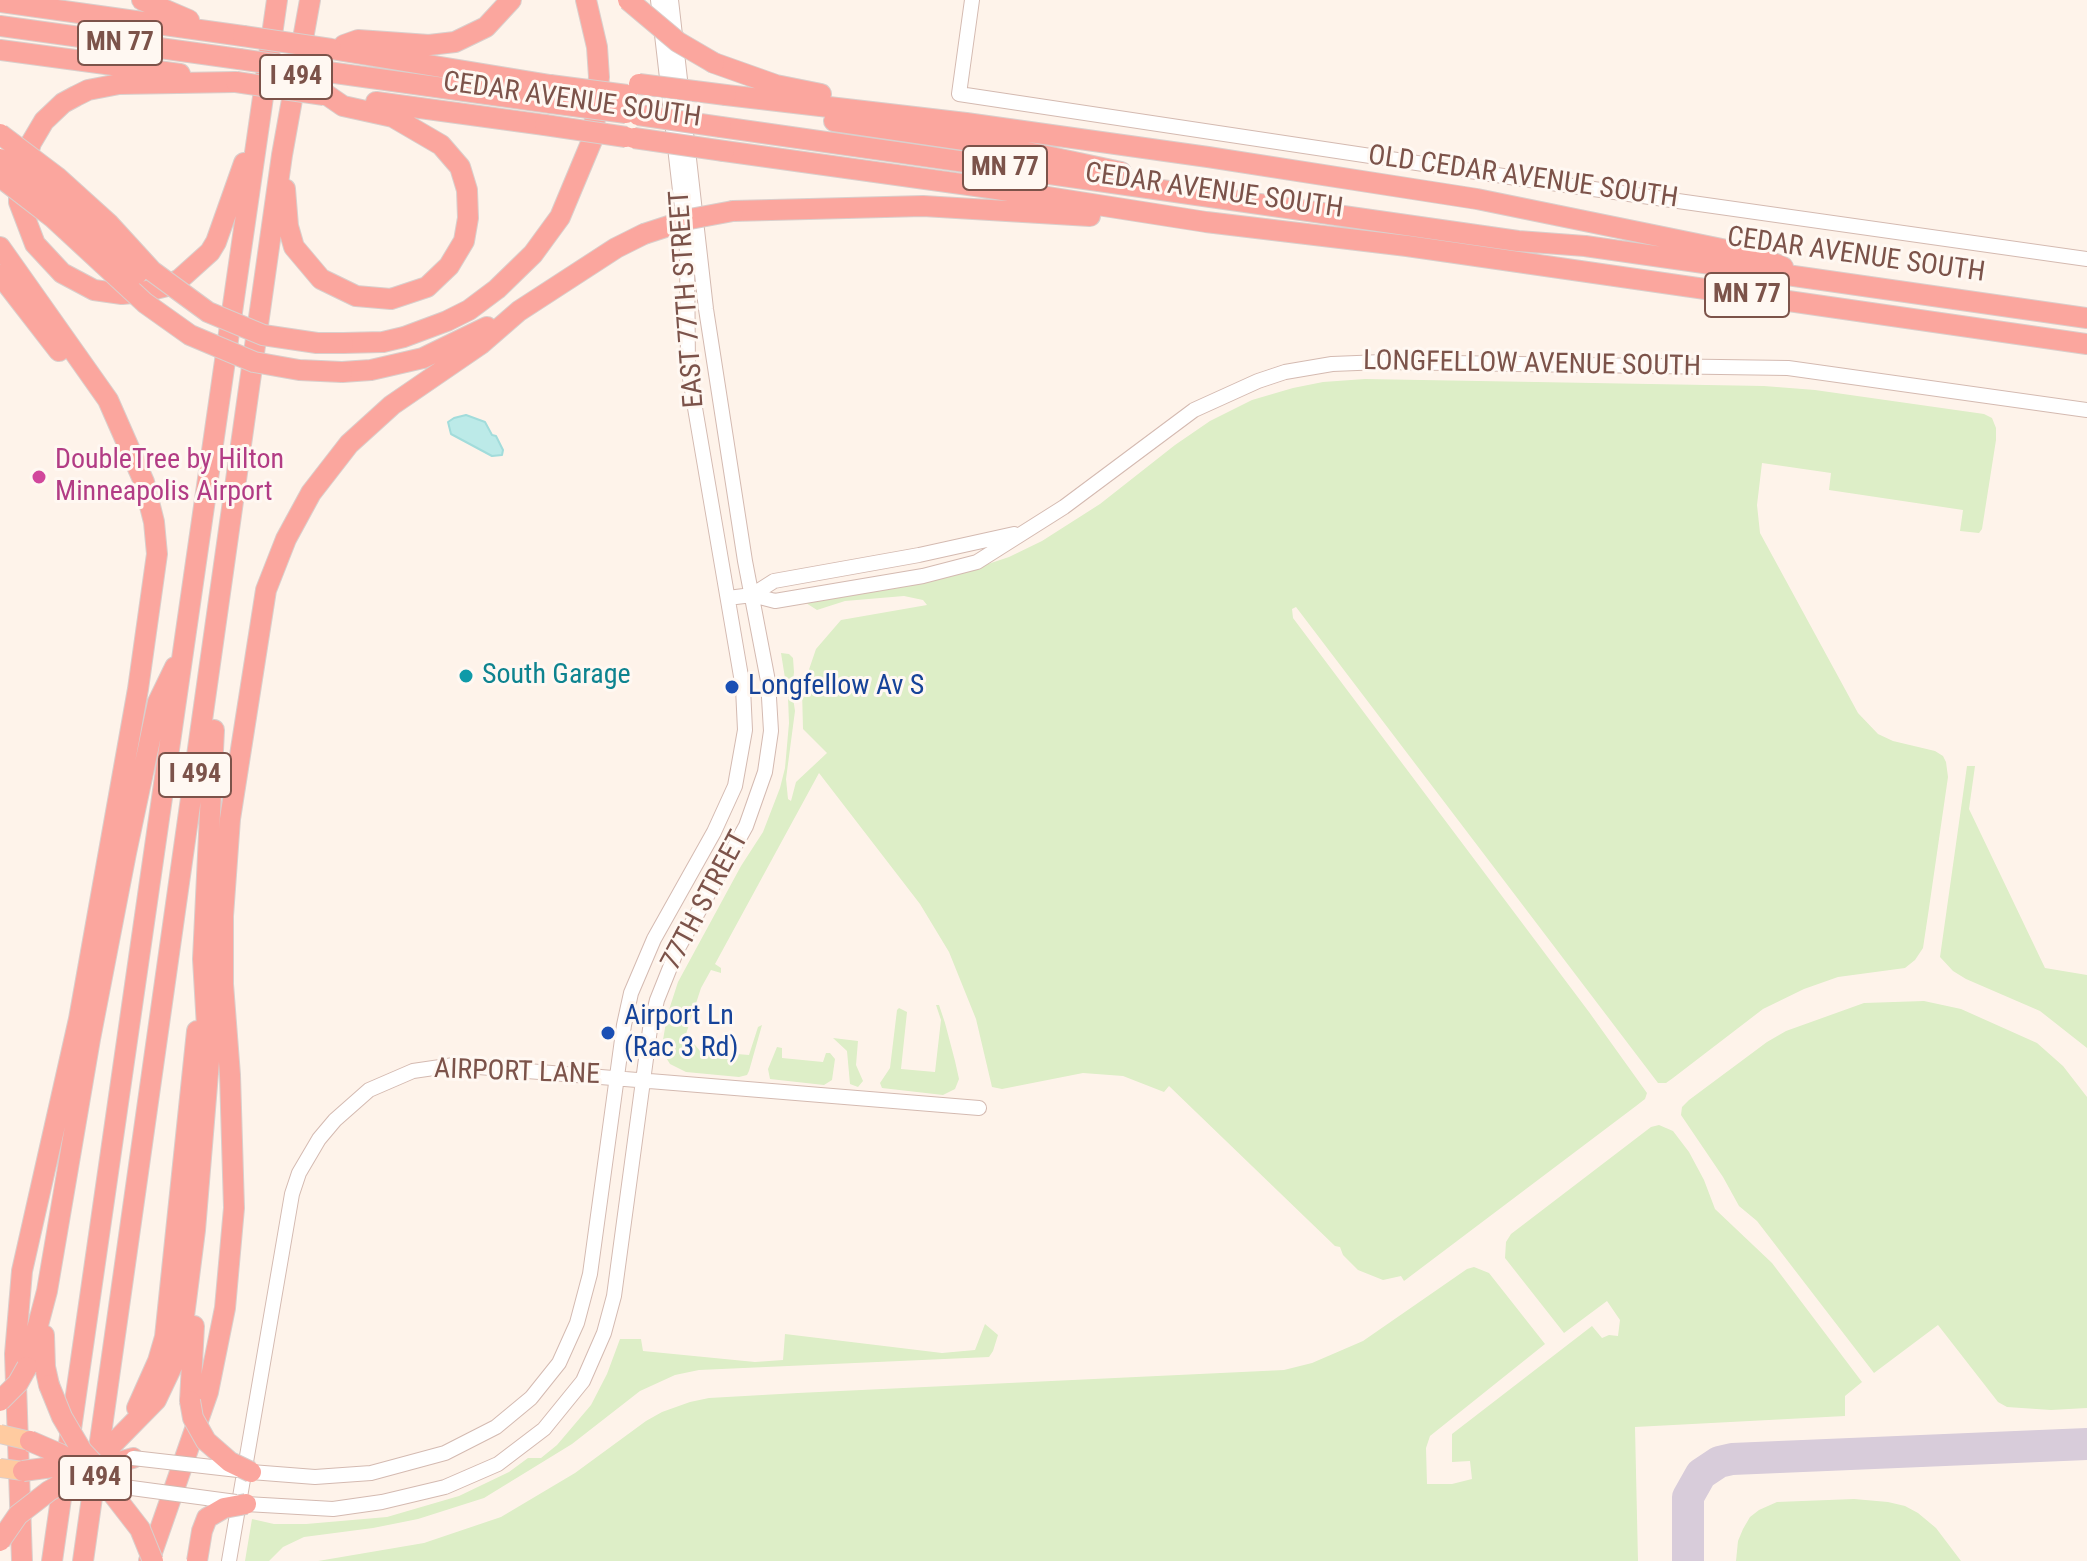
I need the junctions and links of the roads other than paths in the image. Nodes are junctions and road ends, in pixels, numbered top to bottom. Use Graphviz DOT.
graph roads {
  1 [pos="142,0"];
  2 [pos="277,0"];
  3 [pos="310,0"];
  4 [pos="511,0"];
  5 [pos="586,0"];
  6 [pos="628,0"];
  7 [pos="658,0"];
  8 [pos="671,0"];
  9 [pos="972,0"];
  10 [pos="0,2"];
  11 [pos="0,26"];
  12 [pos="243,36"];
  13 [pos="332,49"];
  14 [pos="0,50"];
  15 [pos="236,82"];
  16 [pos="551,87"];
  17 [pos="326,95"];
  18 [pos="633,98"];
  19 [pos="724,110"];
  20 [pos="260,118"];
  21 [pos="966,123"];
  22 [pos="0,134"];
  23 [pos="282,155"];
  24 [pos="0,159"];
  25 [pos="0,177"];
  26 [pos="1206,222"];
  27 [pos="0,247"];
  28 [pos="2087,259"];
  29 [pos="0,275"];
  30 [pos="1813,278"];
  31 [pos="519,311"];
  32 [pos="2087,318"];
  33 [pos="2087,344"];
  34 [pos="343,347"];
  35 [pos="2087,410"];
  36 [pos="128,444"];
  37 [pos="231,519"];
  38 [pos="1023,533"];
  39 [pos="752,595"];
  40 [pos="728,598"];
  41 [pos="183,649"];
  42 [pos="203,959"];
  43 [pos="617,1076"];
  44 [pos="643,1079"];
  45 [pos="979,1108"];
  46 [pos="195,1230"];
  47 [pos="47,1291"];
  48 [pos="0,1401"];
  49 [pos="134,1423"];
  50 [pos="0,1434"];
  51 [pos="30,1441"];
  52 [pos="133,1458"];
  53 [pos="88,1467"];
  54 [pos="0,1468"];
  55 [pos="23,1471"];
  56 [pos="251,1472"];
  57 [pos="129,1489"];
  58 [pos="246,1504"];
  59 [pos="0,1541"];
  60 [pos="22,1561"];
  61 [pos="52,1561"];
  62 [pos="83,1561"];
  63 [pos="151,1561"];
  64 [pos="197,1561"];
  65 [pos="229,1561"];
  1 -- 12 [label="highway"];
  2 -- 20 [label="highway, I 494"];
  3 -- 23 [label="highway, I 494"];
  4 -- 13 [label="highway"];
  5 -- 34 [label="highway"];
  6 -- 21 [label="highway, bridge"];
  7 -- 40 [label="street, EAST 77TH STREET"];
  8 -- 39 [label="street, EAST 77TH STREET"];
  9 -- 28 [label="street, OLD CEDAR AVENUE SOUTH"];
  10 -- 12 [label="highway"];
  11 -- 16 [label="highway, CEDAR AVENUE SOUTH / MN 77, bridge"];
  12 -- 13 [label="highway, bridge"];
  13 -- 16 [label="highway"];
  14 -- 15 [label="highway, CEDAR AVENUE SOUTH / MN 77"];
  15 -- 17 [label="highway, CEDAR AVENUE SOUTH / MN 77, bridge"];
  15 -- 20 [label="highway"];
  16 -- 18 [label="highway, CEDAR AVENUE SOUTH / MN 77, bridge"];
  16 -- 18 [label="highway"];
  17 -- 23 [label="highway"];
  17 -- 26 [label="highway, CEDAR AVENUE SOUTH / MN 77, bridge"];
  18 -- 19 [label="highway, CEDAR AVENUE SOUTH / MN 77, bridge"];
  18 -- 19 [label="highway, bridge"];
  19 -- 21 [label="highway"];
  19 -- 30 [label="highway, CEDAR AVENUE SOUTH / MN 77"];
  20 -- 41 [label="highway, I 494"];
  21 -- 30 [label="highway"];
  22 -- 34 [label="highway, bridge"];
  23 -- 37 [label="highway, I 494"];
  24 -- 34 [label="highway, bridge"];
  25 -- 31 [label="highway, bridge"];
  26 -- 31 [label="highway, bridge"];
  26 -- 33 [label="highway, CEDAR AVENUE SOUTH / MN 77"];
  27 -- 36 [label="highway"];
  29 -- 36 [label="highway"];
  30 -- 32 [label="highway, CEDAR AVENUE SOUTH / MN 77"];
  31 -- 63 [label="highway"];
  35 -- 38 [label="street, LONGFELLOW AVENUE SOUTH"];
  36 -- 60 [label="highway"];
  37 -- 42 [label="highway"];
  37 -- 62 [label="highway, I 494"];
  38 -- 39 [label="street, LONGFELLOW AVENUE SOUTH"];
  38 -- 39 [label="street, LONGFELLOW AVENUE SOUTH"];
  39 -- 40 [label="street, LONGFELLOW AVENUE SOUTH"];
  39 -- 44 [label="street, 77TH STREET"];
  40 -- 43 [label="street, 77TH STREET"];
  41 -- 47 [label="highway"];
  41 -- 61 [label="highway, I 494"];
  42 -- 46 [label="highway"];
  42 -- 49 [label="highway"];
  43 -- 44 [label="street, AIRPORT LANE"];
  43 -- 56 [label="street, 77TH STREET"];
  43 -- 65 [label="street, AIRPORT LANE"];
  44 -- 45 [label="street, AIRPORT LANE"];
  44 -- 58 [label="street, 77TH STREET"];
  46 -- 49 [label="highway"];
  46 -- 56 [label="highway, bridge"];
  47 -- 48 [label="highway, bridge"];
  47 -- 53 [label="highway, bridge"];
  49 -- 53 [label="highway"];
  50 -- 51 [label="main road, bridge"];
  51 -- 53 [label="highway, bridge"];
  52 -- 53 [label="highway"];
  52 -- 56 [label="street, 77TH STREET, bridge"];
  53 -- 55 [label="highway, bridge"];
  53 -- 57 [label="highway, bridge"];
  53 -- 59 [label="highway, bridge"];
  53 -- 63 [label="highway, bridge"];
  54 -- 55 [label="main road, bridge"];
  57 -- 58 [label="street, 77TH STREET, bridge"];
  58 -- 64 [label="highway, bridge"];
}
